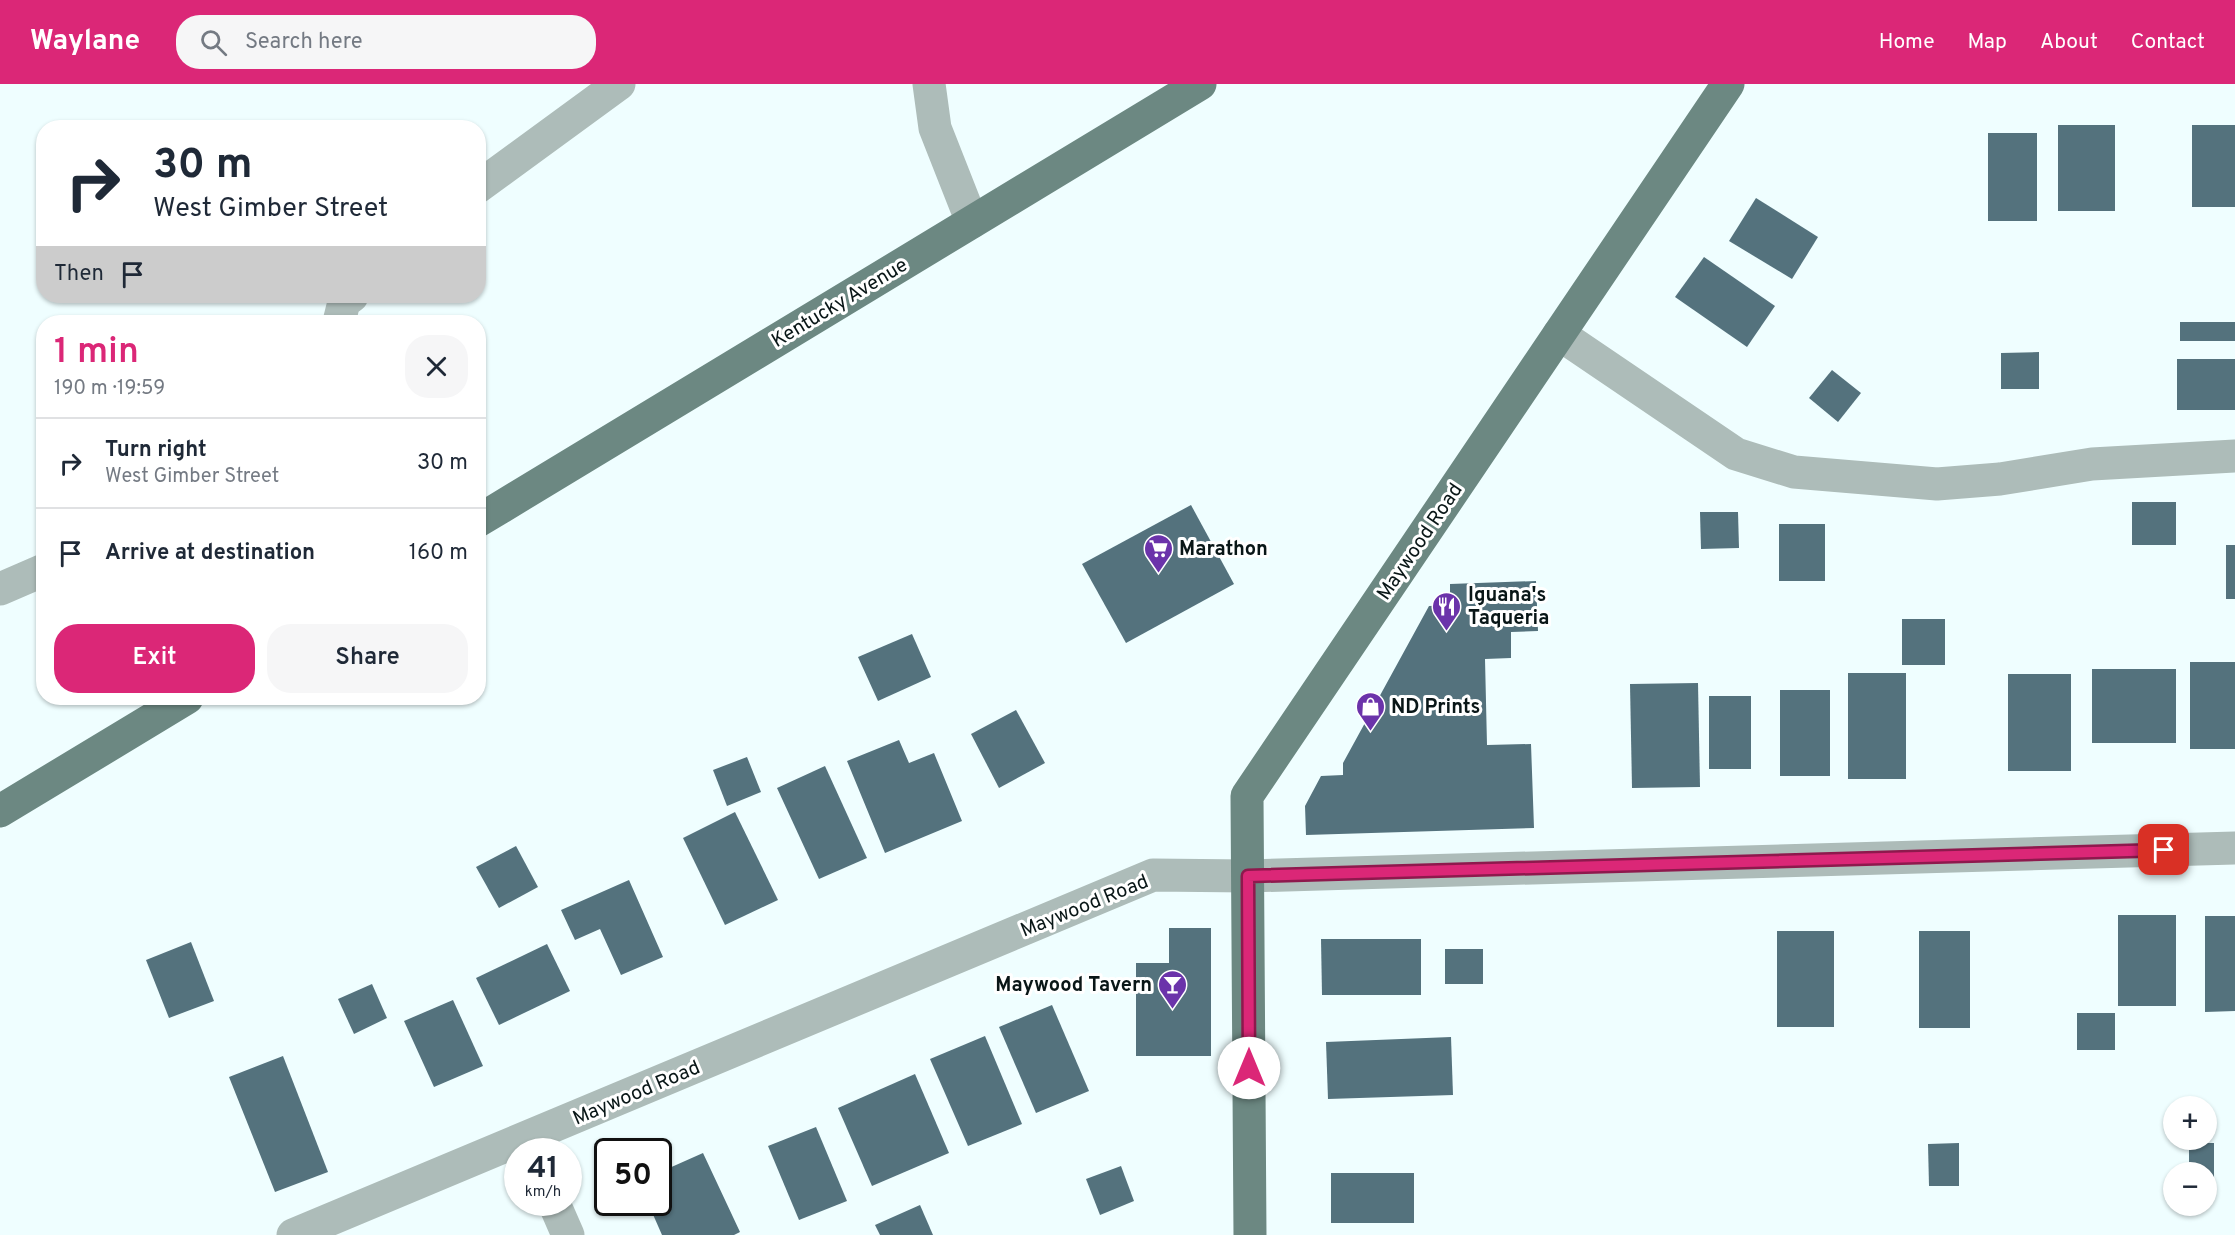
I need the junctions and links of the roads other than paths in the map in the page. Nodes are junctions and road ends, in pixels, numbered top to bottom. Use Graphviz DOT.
graph roads {
  1 [pos="619,84"];
  2 [pos="929,84"];
  3 [pos="1200,84"];
  4 [pos="1728,84"];
  5 [pos="486,182"];
  6 [pos="972,222"];
  7 [pos="1559,334"];
  8 [pos="2235,456"];
  9 [pos="486,516"];
  10 [pos="36,573"];
  11 [pos="0,589"];
  12 [pos="175,705"];
  13 [pos="0,811"];
  14 [pos="2235,848"];
  15 [pos="1248,876"];
  16 [pos="544,1138"];
  17 [pos="504,1154"];
  18 [pos="560,1216"];
  19 [pos="293,1235"];
  20 [pos="568,1235"];
  21 [pos="1250,1235"];
  1 -- 5 [label="street"];
  2 -- 6 [label="street"];
  3 -- 6 [label="main road, Kentucky Avenue"];
  4 -- 7 [label="main road, Maywood Road"];
  6 -- 9 [label="main road, Kentucky Avenue"];
  7 -- 8 [label="street"];
  7 -- 15 [label="main road, Maywood Road"];
  10 -- 11 [label="street"];
  12 -- 13 [label="main road"];
  14 -- 15 [label="street"];
  15 -- 16 [label="street, Maywood Road"];
  15 -- 21 [label="main road"];
  17 -- 19 [label="street, Maywood Road"];
  18 -- 20 [label="street"];
}
